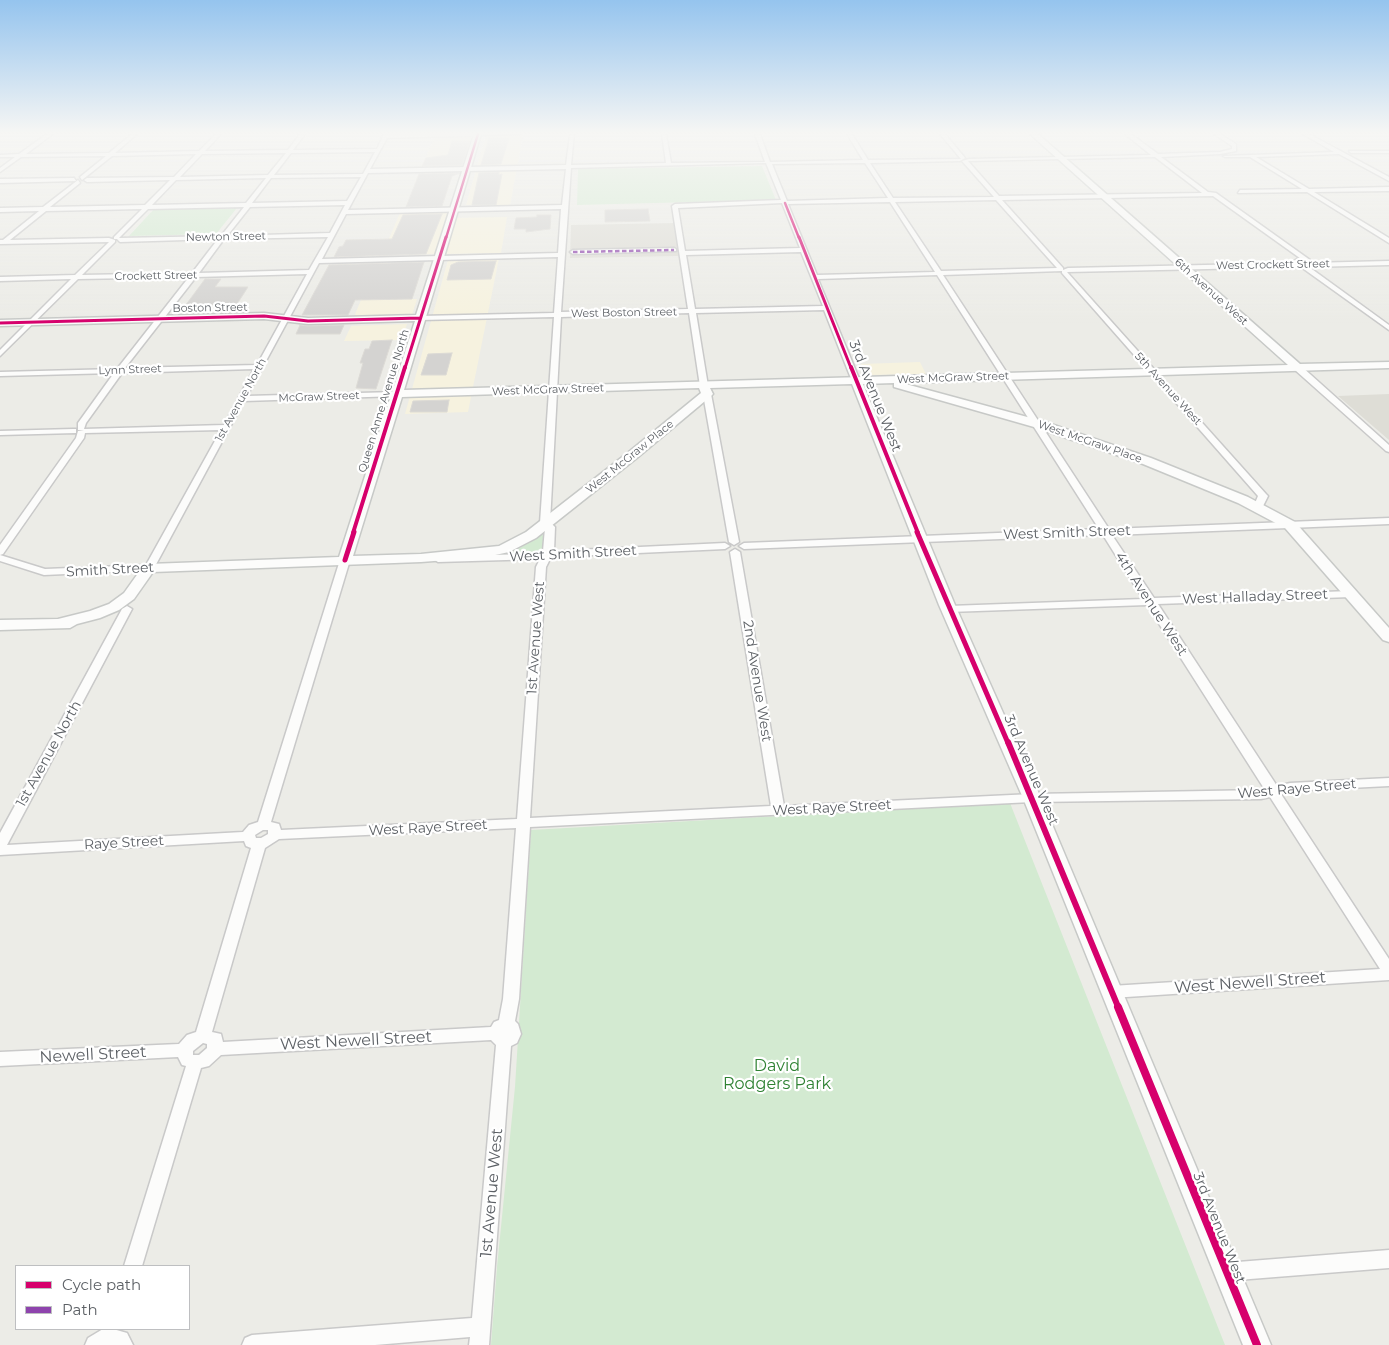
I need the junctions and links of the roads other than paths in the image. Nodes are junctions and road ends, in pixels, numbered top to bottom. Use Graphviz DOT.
graph roads {
  1 [pos="60,197"];
  2 [pos="157,197"];
  3 [pos="254,197"];
  4 [pos="353,197"];
  5 [pos="459,197"];
  6 [pos="566,197"];
  7 [pos="782,197"];
  8 [pos="890,197"];
  9 [pos="997,197"];
  10 [pos="1009,197"];
  11 [pos="1103,197"];
  12 [pos="1210,197"];
  13 [pos="1318,197"];
  14 [pos="892,200"];
  15 [pos="784,202"];
  16 [pos="349,203"];
  17 [pos="248,205"];
  18 [pos="676,205"];
  19 [pos="147,207"];
  20 [pos="565,207"];
  21 [pos="45,209"];
  22 [pos="455,209"];
  23 [pos="0,210"];
  24 [pos="344,212"];
  25 [pos="332,235"];
  26 [pos="223,238"];
  27 [pos="114,240"];
  28 [pos="1389,241"];
  29 [pos="1,243"];
  30 [pos="674,250"];
  31 [pos="804,250"];
  32 [pos="573,252"];
  33 [pos="683,253"];
  34 [pos="561,255"];
  35 [pos="438,258"];
  36 [pos="318,261"];
  37 [pos="1389,263"];
  38 [pos="1302,265"];
  39 [pos="1184,268"];
  40 [pos="1062,270"];
  41 [pos="311,272"];
  42 [pos="938,274"];
  43 [pos="194,275"];
  44 [pos="77,277"];
  45 [pos="816,277"];
  46 [pos="0,279"];
  47 [pos="827,308"];
  48 [pos="692,312"];
  49 [pos="558,315"];
  50 [pos="286,318"];
  51 [pos="420,318"];
  52 [pos="160,319"];
  53 [pos="32,322"];
  54 [pos="0,323"];
  55 [pos="1389,328"];
  56 [pos="0,354"];
  57 [pos="1389,365"];
  58 [pos="259,367"];
  59 [pos="1298,368"];
  60 [pos="120,370"];
  61 [pos="1152,372"];
  62 [pos="0,374"];
  63 [pos="1006,377"];
  64 [pos="881,380"];
  65 [pos="856,381"];
  66 [pos="552,390"];
  67 [pos="706,390"];
  68 [pos="396,394"];
  69 [pos="242,399"];
  70 [pos="1038,424"];
  71 [pos="226,427"];
  72 [pos="81,431"];
  73 [pos="0,433"];
  74 [pos="1389,449"];
  75 [pos="1258,508"];
  76 [pos="1389,521"];
  77 [pos="545,523"];
  78 [pos="1290,525"];
  79 [pos="1106,532"];
  80 [pos="920,539"];
  81 [pos="735,546"];
  82 [pos="1,551"];
  83 [pos="545,554"];
  84 [pos="421,558"];
  85 [pos="345,560"];
  86 [pos="222,565"];
  87 [pos="149,568"];
  88 [pos="1351,594"];
  89 [pos="1150,602"];
  90 [pos="127,609"];
  91 [pos="949,609"];
  92 [pos="59,623"];
  93 [pos="0,625"];
  94 [pos="1389,637"];
  95 [pos="1389,782"];
  96 [pos="1274,792"];
  97 [pos="1032,798"];
  98 [pos="778,810"];
  99 [pos="524,824"];
  100 [pos="264,825"];
  101 [pos="275,835"];
  102 [pos="254,840"];
  103 [pos="0,845"];
  104 [pos="0,850"];
  105 [pos="1389,973"];
  106 [pos="1111,992"];
  107 [pos="502,1033"];
  108 [pos="202,1036"];
  109 [pos="216,1048"];
  110 [pos="190,1056"];
  111 [pos="0,1059"];
  112 [pos="1389,1259"];
  113 [pos="133,1265"];
  114 [pos="1225,1272"];
  115 [pos="479,1336"];
  116 [pos="252,1345"];
  117 [pos="1257,1345"];
  1 -- 21 [label="street"];
  2 -- 19 [label="street"];
  3 -- 17 [label="street"];
  4 -- 16 [label="street, 1st Avenue North"];
  5 -- 22 [label="street, Queen Anne Avenue North"];
  6 -- 20 [label="street, 1st Avenue West"];
  7 -- 15 [label="street, 3rd Avenue West"];
  8 -- 14 [label="street, 4th Avenue West"];
  9 -- 10 [label="street"];
  9 -- 14 [label="street"];
  9 -- 40 [label="street, 5th Avenue West"];
  11 -- 39 [label="street, 6th Avenue West"];
  12 -- 38 [label="street"];
  13 -- 28 [label="street"];
  14 -- 15 [label="street"];
  14 -- 42 [label="street, 4th Avenue West"];
  15 -- 18 [label="street"];
  15 -- 31 [label="street, 3rd Avenue West"];
  16 -- 17 [label="street"];
  16 -- 24 [label="street, 1st Avenue North"];
  17 -- 19 [label="street"];
  17 -- 26 [label="street"];
  18 -- 33 [label="street, 2nd Avenue West"];
  19 -- 21 [label="street"];
  19 -- 27 [label="street"];
  20 -- 22 [label="street"];
  20 -- 34 [label="street, 1st Avenue West"];
  21 -- 23 [label="street"];
  21 -- 29 [label="street"];
  22 -- 24 [label="street"];
  22 -- 35 [label="street, Queen Anne Avenue North"];
  24 -- 25 [label="street, 1st Avenue North"];
  25 -- 26 [label="street, Newton Street"];
  25 -- 36 [label="street, 1st Avenue North"];
  26 -- 27 [label="street, Newton Street"];
  26 -- 43 [label="street"];
  27 -- 29 [label="street, Newton Street"];
  27 -- 44 [label="street"];
  30 -- 32 [label="street"];
  31 -- 33 [label="street"];
  31 -- 45 [label="street, 3rd Avenue West"];
  33 -- 48 [label="street, 2nd Avenue West"];
  34 -- 35 [label="street"];
  34 -- 49 [label="street, 1st Avenue West"];
  35 -- 36 [label="street"];
  35 -- 51 [label="street, Queen Anne Avenue North"];
  36 -- 41 [label="street, 1st Avenue North"];
  37 -- 38 [label="street, West Crockett Street"];
  38 -- 39 [label="street, West Crockett Street"];
  38 -- 55 [label="street"];
  39 -- 40 [label="street, West Crockett Street"];
  39 -- 59 [label="street, 6th Avenue West"];
  40 -- 42 [label="street, West Crockett Street"];
  40 -- 61 [label="street, 5th Avenue West"];
  41 -- 43 [label="street, Crockett Street"];
  41 -- 50 [label="street, 1st Avenue North"];
  42 -- 45 [label="street, West Crockett Street"];
  42 -- 63 [label="street, 4th Avenue West"];
  43 -- 44 [label="street, Crockett Street"];
  43 -- 52 [label="street"];
  44 -- 46 [label="street, Crockett Street"];
  44 -- 53 [label="street"];
  45 -- 47 [label="street, 3rd Avenue West"];
  47 -- 48 [label="street, West Boston Street"];
  47 -- 65 [label="street, 3rd Avenue West"];
  48 -- 49 [label="street, West Boston Street"];
  48 -- 67 [label="street, 2nd Avenue West"];
  49 -- 51 [label="street, West Boston Street"];
  49 -- 66 [label="street, 1st Avenue West"];
  50 -- 51 [label="street, Boston Street"];
  50 -- 52 [label="street, Boston Street"];
  50 -- 58 [label="street, 1st Avenue North"];
  51 -- 68 [label="street, Queen Anne Avenue North"];
  52 -- 53 [label="street, Boston Street"];
  52 -- 60 [label="street"];
  53 -- 54 [label="street, Boston Street"];
  53 -- 56 [label="street"];
  57 -- 59 [label="street, West McGraw Street"];
  58 -- 60 [label="street, Lynn Street"];
  58 -- 69 [label="street, 1st Avenue North"];
  59 -- 61 [label="street, West McGraw Street"];
  59 -- 74 [label="street, 6th Avenue West"];
  60 -- 62 [label="street, Lynn Street"];
  60 -- 72 [label="street"];
  61 -- 63 [label="street, West McGraw Street"];
  61 -- 75 [label="street, 5th Avenue West"];
  63 -- 64 [label="street, West McGraw Street"];
  63 -- 70 [label="street, 4th Avenue West"];
  64 -- 65 [label="street, West McGraw Street"];
  64 -- 70 [label="street, West McGraw Place"];
  65 -- 67 [label="street, West McGraw Street"];
  65 -- 80 [label="street, 3rd Avenue West"];
  66 -- 67 [label="street, West McGraw Street"];
  66 -- 68 [label="street, West McGraw Street"];
  66 -- 77 [label="street, 1st Avenue West"];
  67 -- 77 [label="street, West McGraw Place"];
  67 -- 81 [label="street, 2nd Avenue West"];
  68 -- 69 [label="street, McGraw Street"];
  68 -- 85 [label="street, Queen Anne Avenue North"];
  69 -- 71 [label="street, 1st Avenue North"];
  70 -- 75 [label="street, West McGraw Place"];
  70 -- 79 [label="street, 4th Avenue West"];
  71 -- 72 [label="street"];
  71 -- 87 [label="street, 1st Avenue North"];
  72 -- 73 [label="street"];
  72 -- 82 [label="street"];
  75 -- 78 [label="street, West McGraw Place"];
  76 -- 78 [label="street, West Smith Street"];
  77 -- 83 [label="street, 1st Avenue West"];
  77 -- 84 [label="street, West Smith Street"];
  78 -- 79 [label="street, West Smith Street"];
  78 -- 88 [label="street"];
  79 -- 80 [label="street, West Smith Street"];
  79 -- 89 [label="street, 4th Avenue West"];
  80 -- 81 [label="street, West Smith Street"];
  80 -- 91 [label="street, 3rd Avenue West"];
  81 -- 83 [label="street, West Smith Street"];
  81 -- 98 [label="street, 2nd Avenue West"];
  82 -- 87 [label="street, Smith Street"];
  83 -- 84 [label="street, West Smith Street"];
  83 -- 99 [label="street, 1st Avenue West"];
  84 -- 85 [label="street, West Smith Street"];
  85 -- 86 [label="street, Smith Street"];
  85 -- 100 [label="street, Queen Anne Avenue North"];
  86 -- 87 [label="street, Smith Street"];
  86 -- 90 [label="street, Smith Street"];
  87 -- 92 [label="street, 1st Avenue North"];
  88 -- 89 [label="street, West Halladay Street"];
  88 -- 94 [label="street"];
  89 -- 91 [label="street, West Halladay Street"];
  89 -- 96 [label="street, 4th Avenue West"];
  90 -- 92 [label="street"];
  90 -- 103 [label="street, 1st Avenue North"];
  91 -- 97 [label="street, 3rd Avenue West"];
  92 -- 93 [label="street"];
  95 -- 96 [label="street, West Raye Street"];
  96 -- 97 [label="street, West Raye Street"];
  96 -- 105 [label="street, 4th Avenue West"];
  97 -- 98 [label="street, West Raye Street"];
  97 -- 106 [label="street, 3rd Avenue West"];
  98 -- 99 [label="street, West Raye Street"];
  99 -- 101 [label="street, West Raye Street"];
  99 -- 107 [label="street, 1st Avenue West"];
  100 -- 101 [label="street"];
  100 -- 102 [label="street"];
  101 -- 102 [label="street"];
  102 -- 104 [label="street, Raye Street"];
  102 -- 108 [label="street"];
  105 -- 106 [label="street, West Newell Street"];
  106 -- 114 [label="street, 3rd Avenue West"];
  107 -- 109 [label="street, West Newell Street"];
  107 -- 115 [label="street, 1st Avenue West"];
  108 -- 109 [label="street"];
  108 -- 110 [label="street"];
  109 -- 110 [label="street"];
  110 -- 111 [label="street, Newell Street"];
  110 -- 113 [label="street"];
  112 -- 114 [label="street"];
  114 -- 117 [label="street, 3rd Avenue West"];
  115 -- 116 [label="street"];
}
